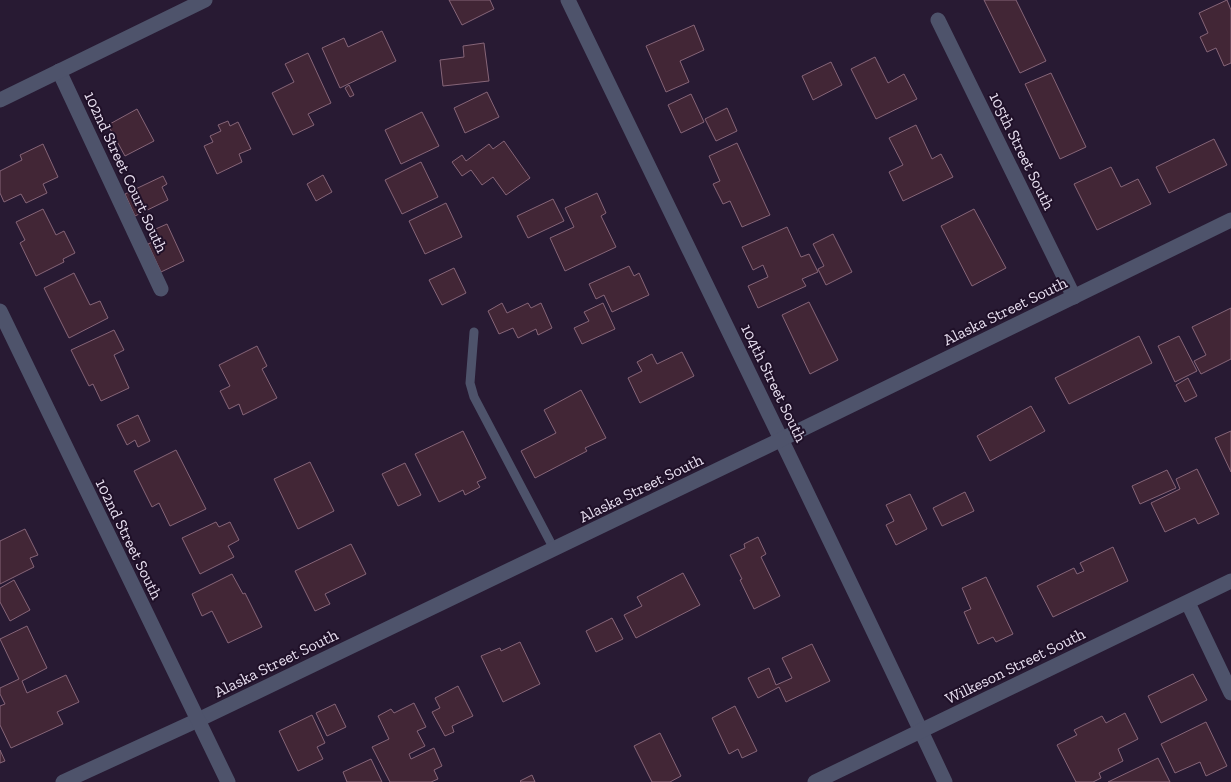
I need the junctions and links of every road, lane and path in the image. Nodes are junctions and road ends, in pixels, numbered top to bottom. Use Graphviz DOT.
graph roads {
  1 [pos="205,0"];
  2 [pos="568,0"];
  3 [pos="938,20"];
  4 [pos="59,71"];
  5 [pos="0,100"];
  6 [pos="1231,220"];
  7 [pos="162,289"];
  8 [pos="1074,297"];
  9 [pos="0,311"];
  10 [pos="474,332"];
  11 [pos="782,439"];
  12 [pos="554,549"];
  13 [pos="1231,581"];
  14 [pos="1188,602"];
  15 [pos="1231,693"];
  16 [pos="198,720"];
  17 [pos="921,731"];
  18 [pos="63,782"];
  19 [pos="228,782"];
  20 [pos="815,782"];
  21 [pos="945,782"];
  1 -- 4 [label="street"];
  2 -- 11 [label="street, 104th Street South"];
  3 -- 8 [label="street, 105th Street South"];
  4 -- 5 [label="street"];
  4 -- 7 [label="street, 102nd Street Court South"];
  6 -- 8 [label="street, Alaska Street South"];
  8 -- 11 [label="street, Alaska Street South"];
  9 -- 16 [label="street, 102nd Street South"];
  10 -- 12 [label="lane"];
  11 -- 12 [label="street, Alaska Street South"];
  11 -- 17 [label="street, 104th Street South"];
  12 -- 16 [label="street, Alaska Street South"];
  13 -- 14 [label="street, Wilkeson Street South"];
  14 -- 15 [label="street"];
  14 -- 17 [label="street, Wilkeson Street South"];
  16 -- 18 [label="street, Alaska Street South"];
  16 -- 19 [label="street, 102nd Street South"];
  17 -- 20 [label="street, Wilkeson Street South"];
  17 -- 21 [label="street, 104th Street South"];
}
